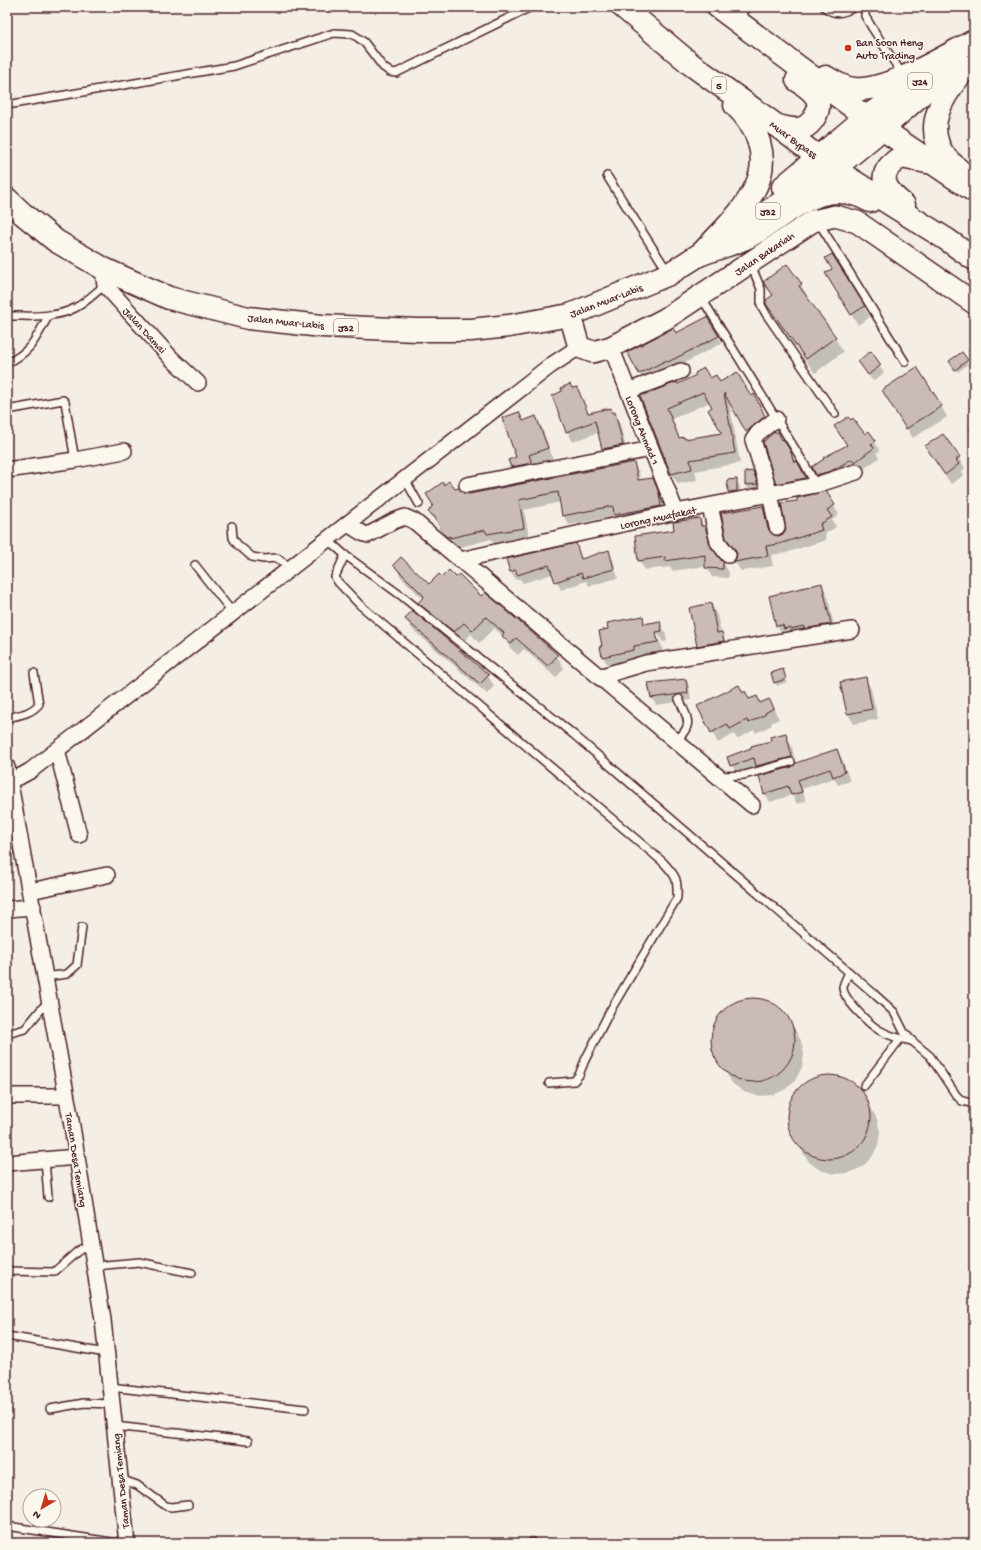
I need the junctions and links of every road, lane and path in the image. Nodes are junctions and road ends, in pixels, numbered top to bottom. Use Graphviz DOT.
graph roads {
  1 [pos="531,7"];
  2 [pos="623,7"];
  3 [pos="708,7"];
  4 [pos="824,7"];
  5 [pos="855,7"];
  6 [pos="865,7"];
  7 [pos="735,14"];
  8 [pos="974,41"];
  9 [pos="974,44"];
  10 [pos="974,48"];
  11 [pos="974,57"];
  12 [pos="692,65"];
  13 [pos="904,76"];
  14 [pos="7,105"];
  15 [pos="874,123"];
  16 [pos="777,126"];
  17 [pos="827,163"];
  18 [pos="933,164"];
  19 [pos="607,176"];
  20 [pos="974,184"];
  21 [pos="974,191"];
  22 [pos="7,199"];
  23 [pos="817,220"];
  24 [pos="946,239"];
  25 [pos="702,254"];
  26 [pos="974,261"];
  27 [pos="749,262"];
  28 [pos="669,274"];
  29 [pos="105,278"];
  30 [pos="700,295"];
  31 [pos="974,303"];
  32 [pos="49,315"];
  33 [pos="570,315"];
  34 [pos="13,316"];
  35 [pos="579,347"];
  36 [pos="611,347"];
  37 [pos="905,362"];
  38 [pos="7,363"];
  39 [pos="681,371"];
  40 [pos="198,383"];
  41 [pos="628,391"];
  42 [pos="7,410"];
  43 [pos="835,414"];
  44 [pos="776,419"];
  45 [pos="651,448"];
  46 [pos="124,451"];
  47 [pos="75,460"];
  48 [pos="7,470"];
  49 [pos="856,472"];
  50 [pos="405,479"];
  51 [pos="816,485"];
  52 [pos="467,486"];
  53 [pos="770,494"];
  54 [pos="418,504"];
  55 [pos="710,506"];
  56 [pos="676,512"];
  57 [pos="348,524"];
  58 [pos="232,526"];
  59 [pos="777,527"];
  60 [pos="327,539"];
  61 [pos="728,555"];
  62 [pos="345,556"];
  63 [pos="460,560"];
  64 [pos="195,565"];
  65 [pos="291,568"];
  66 [pos="233,613"];
  67 [pos="852,630"];
  68 [pos="34,673"];
  69 [pos="599,677"];
  70 [pos="679,699"];
  71 [pos="7,718"];
  72 [pos="676,741"];
  73 [pos="57,750"];
  74 [pos="791,762"];
  75 [pos="8,773"];
  76 [pos="717,776"];
  77 [pos="752,805"];
  78 [pos="79,834"];
  79 [pos="107,875"];
  80 [pos="30,891"];
  81 [pos="33,907"];
  82 [pos="7,909"];
  83 [pos="82,927"];
  84 [pos="849,972"];
  85 [pos="45,977"];
  86 [pos="50,1002"];
  87 [pos="7,1034"];
  88 [pos="900,1039"];
  89 [pos="912,1041"];
  90 [pos="549,1083"];
  91 [pos="864,1086"];
  92 [pos="7,1096"];
  93 [pos="66,1096"];
  94 [pos="974,1102"];
  95 [pos="77,1157"];
  96 [pos="45,1160"];
  97 [pos="7,1163"];
  98 [pos="48,1197"];
  99 [pos="90,1245"];
  100 [pos="94,1266"];
  101 [pos="7,1271"];
  102 [pos="192,1273"];
  103 [pos="7,1336"];
  104 [pos="106,1353"];
  105 [pos="110,1388"];
  106 [pos="112,1404"];
  107 [pos="50,1409"];
  108 [pos="306,1409"];
  109 [pos="114,1426"];
  110 [pos="248,1441"];
  111 [pos="120,1479"];
  112 [pos="188,1505"];
  113 [pos="7,1526"];
  114 [pos="118,1543"];
  115 [pos="127,1543"];
  1 -- 14 [label="lane"];
  2 -- 12 [label="main road, Muar Bypass / 5"];
  3 -- 16 [label="main road"];
  4 -- 5 [label="lane"];
  6 -- 13 [label="lane"];
  7 -- 13 [label="main road"];
  7 -- 15 [label="main road"];
  8 -- 13 [label="main road"];
  9 -- 15 [label="main road, J24"];
  10 -- 15 [label="main road, J24"];
  11 -- 20 [label="main road"];
  12 -- 16 [label="main road, Muar Bypass / 5"];
  12 -- 25 [label="main road"];
  15 -- 17 [label="main road, Jalan Muar-Labis / J32"];
  15 -- 18 [label="main road"];
  16 -- 17 [label="main road, Muar Bypass / 5"];
  17 -- 24 [label="main road, Muar Bypass / 5"];
  17 -- 25 [label="main road, Jalan Muar-Labis / J32"];
  18 -- 21 [label="main road"];
  18 -- 24 [label="main road"];
  19 -- 28 [label="lane"];
  22 -- 29 [label="main road, Jalan Muar-Labis / J32"];
  23 -- 27 [label="street, Jalan Bakariah"];
  23 -- 31 [label="street, Jalan Bakariah"];
  23 -- 37 [label="lane"];
  24 -- 26 [label="main road, Muar Bypass / 5"];
  25 -- 26 [label="main road"];
  25 -- 28 [label="main road, Jalan Muar-Labis / J32"];
  27 -- 30 [label="street, Jalan Bakariah"];
  27 -- 43 [label="lane"];
  28 -- 33 [label="main road, Jalan Muar-Labis / J32"];
  29 -- 32 [label="lane"];
  29 -- 33 [label="main road, Jalan Muar-Labis / J32"];
  29 -- 40 [label="street, Jalan Damai"];
  30 -- 36 [label="street, Jalan Bakariah"];
  30 -- 44 [label="lane"];
  32 -- 34 [label="lane"];
  32 -- 38 [label="lane"];
  33 -- 35 [label="street"];
  35 -- 36 [label="street, Jalan Bakariah"];
  35 -- 50 [label="street"];
  36 -- 41 [label="street, Lorong Ahmad 1"];
  39 -- 41 [label="street"];
  41 -- 45 [label="street, Lorong Ahmad 1"];
  42 -- 47 [label="lane"];
  44 -- 51 [label="lane"];
  44 -- 53 [label="street"];
  45 -- 52 [label="street"];
  45 -- 56 [label="street, Lorong Ahmad 1"];
  46 -- 47 [label="street"];
  47 -- 48 [label="street"];
  49 -- 51 [label="street, Lorong Muafakat"];
  50 -- 54 [label="lane"];
  50 -- 57 [label="street"];
  51 -- 53 [label="street, Lorong Muafakat"];
  53 -- 55 [label="street, Lorong Muafakat"];
  53 -- 59 [label="street"];
  55 -- 56 [label="street, Lorong Muafakat"];
  55 -- 61 [label="street"];
  56 -- 63 [label="street, Lorong Muafakat"];
  57 -- 60 [label="street"];
  57 -- 63 [label="street"];
  58 -- 65 [label="lane"];
  60 -- 62 [label="lane"];
  60 -- 65 [label="street"];
  62 -- 84 [label="lane"];
  62 -- 90 [label="lane"];
  63 -- 69 [label="street"];
  64 -- 66 [label="lane"];
  65 -- 66 [label="street"];
  66 -- 73 [label="street"];
  67 -- 69 [label="street"];
  68 -- 71 [label="lane"];
  69 -- 72 [label="street"];
  70 -- 72 [label="lane"];
  72 -- 76 [label="street"];
  73 -- 75 [label="street"];
  73 -- 78 [label="street"];
  74 -- 76 [label="lane"];
  75 -- 80 [label="street, Taman Desa Temiang"];
  76 -- 77 [label="street"];
  79 -- 80 [label="street"];
  80 -- 81 [label="street, Taman Desa Temiang"];
  81 -- 82 [label="street"];
  81 -- 85 [label="street, Taman Desa Temiang"];
  83 -- 85 [label="lane"];
  84 -- 88 [label="lane"];
  84 -- 89 [label="lane"];
  85 -- 86 [label="street, Taman Desa Temiang"];
  86 -- 87 [label="lane"];
  86 -- 93 [label="street, Taman Desa Temiang"];
  88 -- 89 [label="lane"];
  88 -- 91 [label="lane"];
  89 -- 94 [label="lane"];
  92 -- 93 [label="street"];
  93 -- 95 [label="street, Taman Desa Temiang"];
  95 -- 96 [label="street"];
  95 -- 99 [label="street, Taman Desa Temiang"];
  96 -- 97 [label="street"];
  96 -- 98 [label="lane"];
  99 -- 100 [label="street, Taman Desa Temiang"];
  99 -- 101 [label="lane"];
  100 -- 102 [label="lane"];
  100 -- 104 [label="street, Taman Desa Temiang"];
  103 -- 104 [label="lane"];
  104 -- 105 [label="street, Taman Desa Temiang"];
  105 -- 106 [label="street, Taman Desa Temiang"];
  105 -- 108 [label="lane"];
  106 -- 107 [label="lane"];
  106 -- 109 [label="street, Taman Desa Temiang"];
  109 -- 110 [label="lane"];
  109 -- 111 [label="street, Taman Desa Temiang"];
  111 -- 112 [label="lane"];
  111 -- 115 [label="street, Taman Desa Temiang"];
  113 -- 114 [label="lane"];
}
